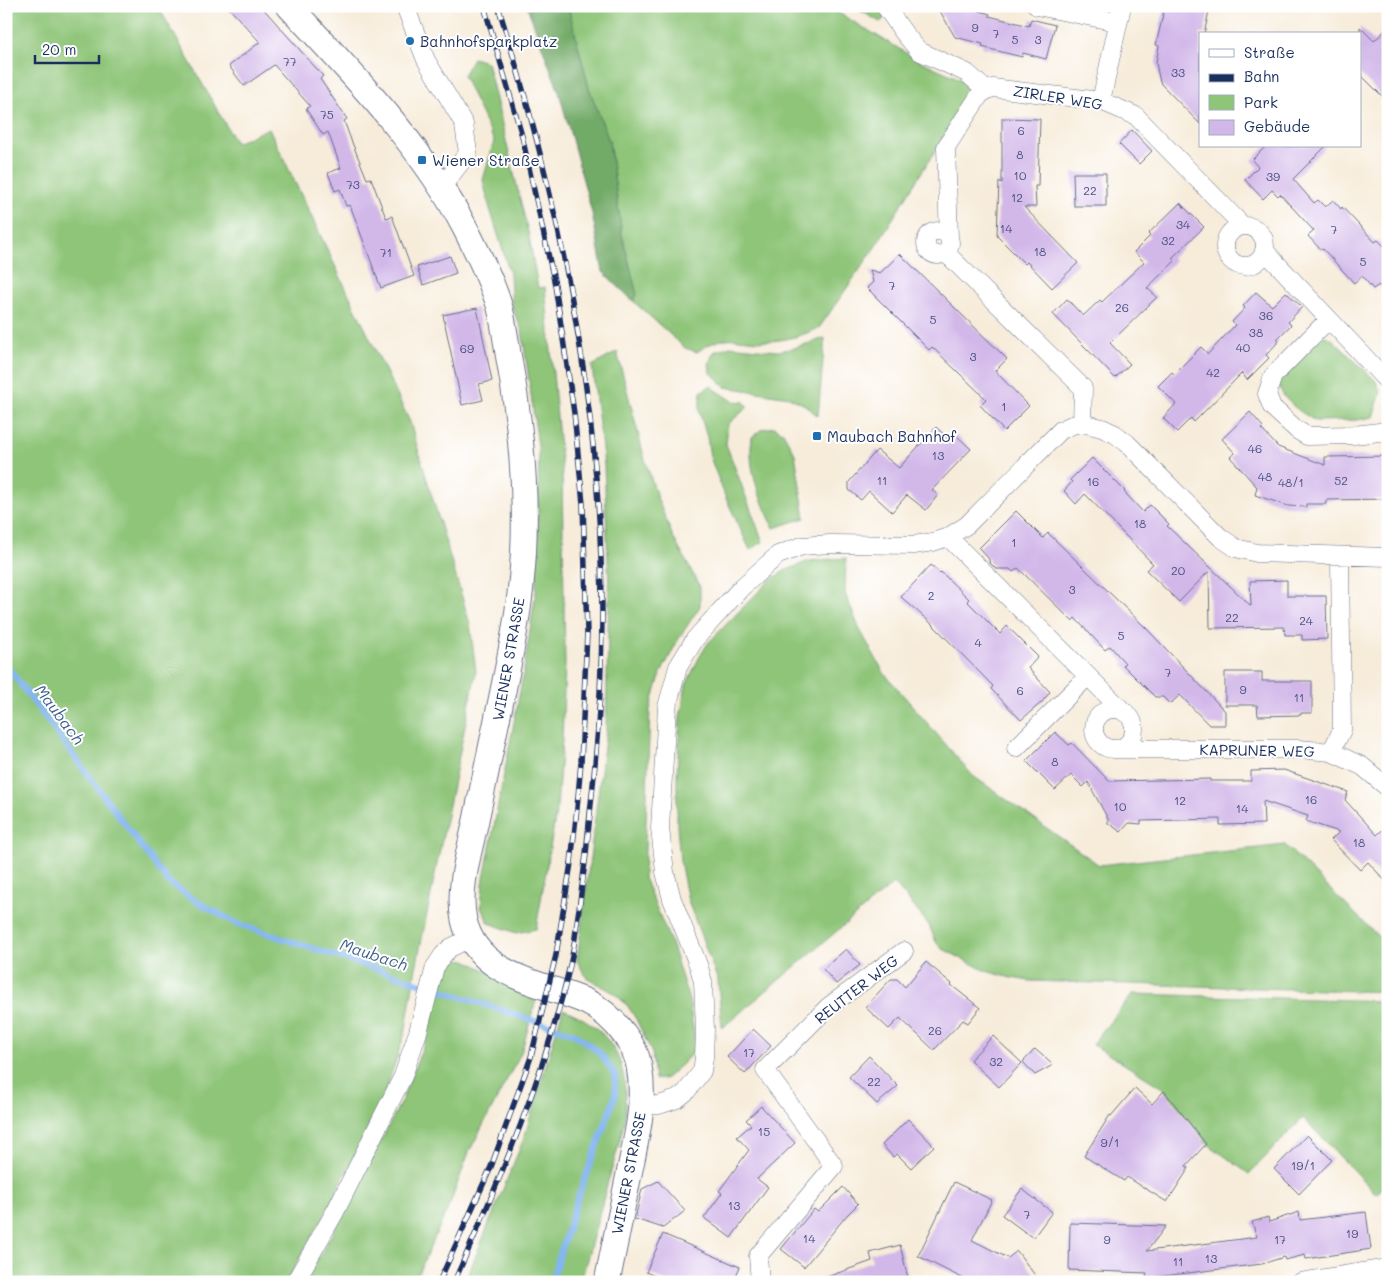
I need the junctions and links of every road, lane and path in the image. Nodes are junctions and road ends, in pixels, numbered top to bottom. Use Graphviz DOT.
graph roads {
  1 [pos="289,6"];
  2 [pos="405,6"];
  3 [pos="885,6"];
  4 [pos="1037,6"];
  5 [pos="1119,14"];
  6 [pos="986,90"];
  7 [pos="1101,101"];
  8 [pos="441,188"];
  9 [pos="1243,226"];
  10 [pos="1264,250"];
  11 [pos="1328,320"];
  12 [pos="1388,382"];
  13 [pos="1082,423"];
  14 [pos="1388,431"];
  15 [pos="948,537"];
  16 [pos="1340,557"];
  17 [pos="1388,558"];
  18 [pos="1087,676"];
  19 [pos="1125,713"];
  20 [pos="1016,748"];
  21 [pos="1115,749"];
  22 [pos="1331,752"];
  23 [pos="1388,788"];
  24 [pos="470,938"];
  25 [pos="904,951"];
  26 [pos="642,1106"];
  27 [pos="1388,1268"];
  28 [pos="294,1282"];
  29 [pos="607,1282"];
  30 [pos="760,1282"];
  31 [pos="1302,1282"];
  1 -- 8 [label="street, WIENER STRASSE"];
  2 -- 8 [label="street"];
  3 -- 6 [label="street"];
  4 -- 5 [label="street"];
  5 -- 7 [label="street"];
  6 -- 7 [label="street, ZIRLER WEG"];
  6 -- 13 [label="street"];
  7 -- 9 [label="street, ZIRLER WEG"];
  8 -- 24 [label="street, WIENER STRASSE"];
  9 -- 10 [label="street"];
  9 -- 10 [label="street"];
  10 -- 11 [label="street"];
  11 -- 12 [label="street"];
  11 -- 14 [label="street"];
  13 -- 15 [label="street"];
  13 -- 16 [label="street"];
  15 -- 18 [label="street"];
  15 -- 26 [label="street"];
  16 -- 17 [label="street"];
  16 -- 22 [label="street"];
  18 -- 19 [label="street"];
  18 -- 20 [label="street"];
  19 -- 21 [label="street"];
  19 -- 21 [label="street"];
  21 -- 22 [label="street, KAPRUNER WEG"];
  22 -- 23 [label="street, KAPRUNER WEG"];
  24 -- 26 [label="street, WIENER STRASSE"];
  24 -- 28 [label="street"];
  25 -- 30 [label="street, REUTTER WEG"];
  26 -- 29 [label="street, WIENER STRASSE"];
  27 -- 31 [label="street"];
}
